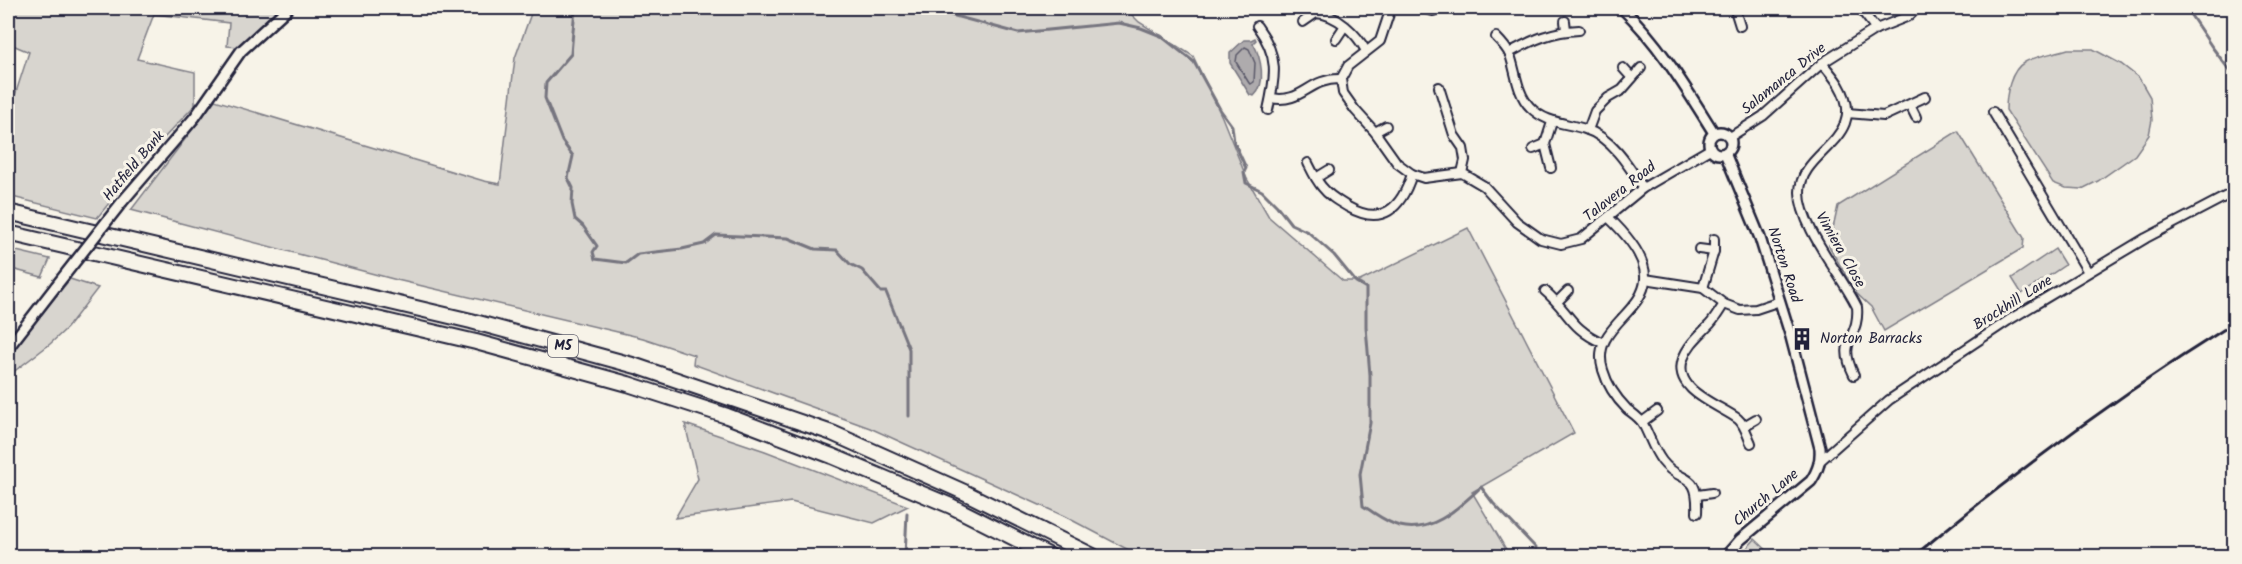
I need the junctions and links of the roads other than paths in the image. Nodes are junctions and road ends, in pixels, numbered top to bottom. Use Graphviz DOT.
graph roads {
  1 [pos="288,8"];
  2 [pos="1391,8"];
  3 [pos="1421,8"];
  4 [pos="1440,8"];
  5 [pos="1625,8"];
  6 [pos="1736,8"];
  7 [pos="1860,8"];
  8 [pos="1917,8"];
  9 [pos="1565,21"];
  10 [pos="1303,22"];
  11 [pos="1257,26"];
  12 [pos="1740,26"];
  13 [pos="1344,27"];
  14 [pos="1876,29"];
  15 [pos="1566,30"];
  16 [pos="1579,30"];
  17 [pos="1496,37"];
  18 [pos="1336,39"];
  19 [pos="1366,51"];
  20 [pos="1509,53"];
  21 [pos="1822,63"];
  22 [pos="1623,68"];
  23 [pos="1641,68"];
  24 [pos="1632,78"];
  25 [pos="1341,79"];
  26 [pos="1439,87"];
  27 [pos="1925,97"];
  28 [pos="1271,98"];
  29 [pos="1910,105"];
  30 [pos="1268,110"];
  31 [pos="1993,112"];
  32 [pos="1847,113"];
  33 [pos="1916,117"];
  34 [pos="1552,122"];
  35 [pos="1386,126"];
  36 [pos="1588,130"];
  37 [pos="1375,132"];
  38 [pos="1714,133"];
  39 [pos="1730,137"];
  40 [pos="1545,144"];
  41 [pos="1710,148"];
  42 [pos="1533,149"];
  43 [pos="1725,153"];
  44 [pos="1308,163"];
  45 [pos="1551,168"];
  46 [pos="1329,170"];
  47 [pos="1462,173"];
  48 [pos="1412,174"];
  49 [pos="1316,178"];
  50 [pos="1643,188"];
  51 [pos="2235,192"];
  52 [pos="8,212"];
  53 [pos="1609,218"];
  54 [pos="8,233"];
  55 [pos="1714,239"];
  56 [pos="1700,249"];
  57 [pos="1714,251"];
  58 [pos="2088,273"];
  59 [pos="1645,279"];
  60 [pos="1702,288"];
  61 [pos="1545,291"];
  62 [pos="1568,291"];
  63 [pos="1558,301"];
  64 [pos="1780,301"];
  65 [pos="1724,304"];
  66 [pos="1603,343"];
  67 [pos="8,348"];
  68 [pos="1854,375"];
  69 [pos="1657,411"];
  70 [pos="1756,419"];
  71 [pos="1642,422"];
  72 [pos="1744,426"];
  73 [pos="1751,443"];
  74 [pos="1821,460"];
  75 [pos="1712,493"];
  76 [pos="1698,495"];
  77 [pos="1697,513"];
  78 [pos="1050,556"];
  79 [pos="1093,556"];
  80 [pos="1726,556"];
  1 -- 67 [label="street, Hatfield Bank, bridge"];
  2 -- 19 [label="street"];
  3 -- 4 [label="street"];
  5 -- 38 [label="street"];
  6 -- 12 [label="street"];
  7 -- 14 [label="street"];
  8 -- 14 [label="street, Salamanca Drive"];
  9 -- 15 [label="street"];
  10 -- 13 [label="street"];
  11 -- 28 [label="street"];
  13 -- 18 [label="street"];
  13 -- 19 [label="street"];
  14 -- 21 [label="street, Salamanca Drive"];
  15 -- 16 [label="street"];
  15 -- 20 [label="street"];
  17 -- 20 [label="street"];
  19 -- 25 [label="street"];
  20 -- 34 [label="street"];
  21 -- 32 [label="street"];
  21 -- 39 [label="street, Salamanca Drive"];
  22 -- 24 [label="street"];
  23 -- 24 [label="street"];
  24 -- 36 [label="street"];
  25 -- 28 [label="street"];
  25 -- 37 [label="street"];
  26 -- 47 [label="street"];
  27 -- 29 [label="street"];
  28 -- 30 [label="street"];
  29 -- 32 [label="street"];
  29 -- 33 [label="street"];
  31 -- 58 [label="street"];
  32 -- 68 [label="street, Vimiera Close"];
  34 -- 36 [label="street"];
  34 -- 40 [label="street"];
  35 -- 37 [label="street"];
  36 -- 50 [label="street"];
  37 -- 48 [label="street"];
  38 -- 39 [label="street"];
  38 -- 41 [label="street"];
  39 -- 43 [label="street"];
  40 -- 42 [label="street"];
  40 -- 45 [label="street"];
  41 -- 43 [label="street"];
  41 -- 50 [label="street, Talavera Road"];
  43 -- 64 [label="street, Norton Road"];
  44 -- 49 [label="street"];
  46 -- 49 [label="street"];
  47 -- 48 [label="street"];
  47 -- 53 [label="street, Talavera Road"];
  48 -- 49 [label="street"];
  50 -- 53 [label="street, Talavera Road"];
  51 -- 58 [label="street, Brockhill Lane"];
  52 -- 79 [label="highway, M5"];
  53 -- 59 [label="street"];
  54 -- 78 [label="highway, M5"];
  55 -- 57 [label="street"];
  56 -- 57 [label="street"];
  57 -- 60 [label="street"];
  58 -- 74 [label="street, Brockhill Lane"];
  59 -- 60 [label="street"];
  59 -- 66 [label="street"];
  60 -- 65 [label="street"];
  61 -- 63 [label="street"];
  62 -- 63 [label="street"];
  63 -- 66 [label="street"];
  64 -- 65 [label="street"];
  64 -- 74 [label="street, Norton Road"];
  65 -- 72 [label="street"];
  66 -- 71 [label="street"];
  69 -- 71 [label="street"];
  70 -- 72 [label="street"];
  71 -- 76 [label="street"];
  72 -- 73 [label="street"];
  74 -- 80 [label="street, Church Lane"];
  75 -- 76 [label="street"];
  76 -- 77 [label="street"];
}
